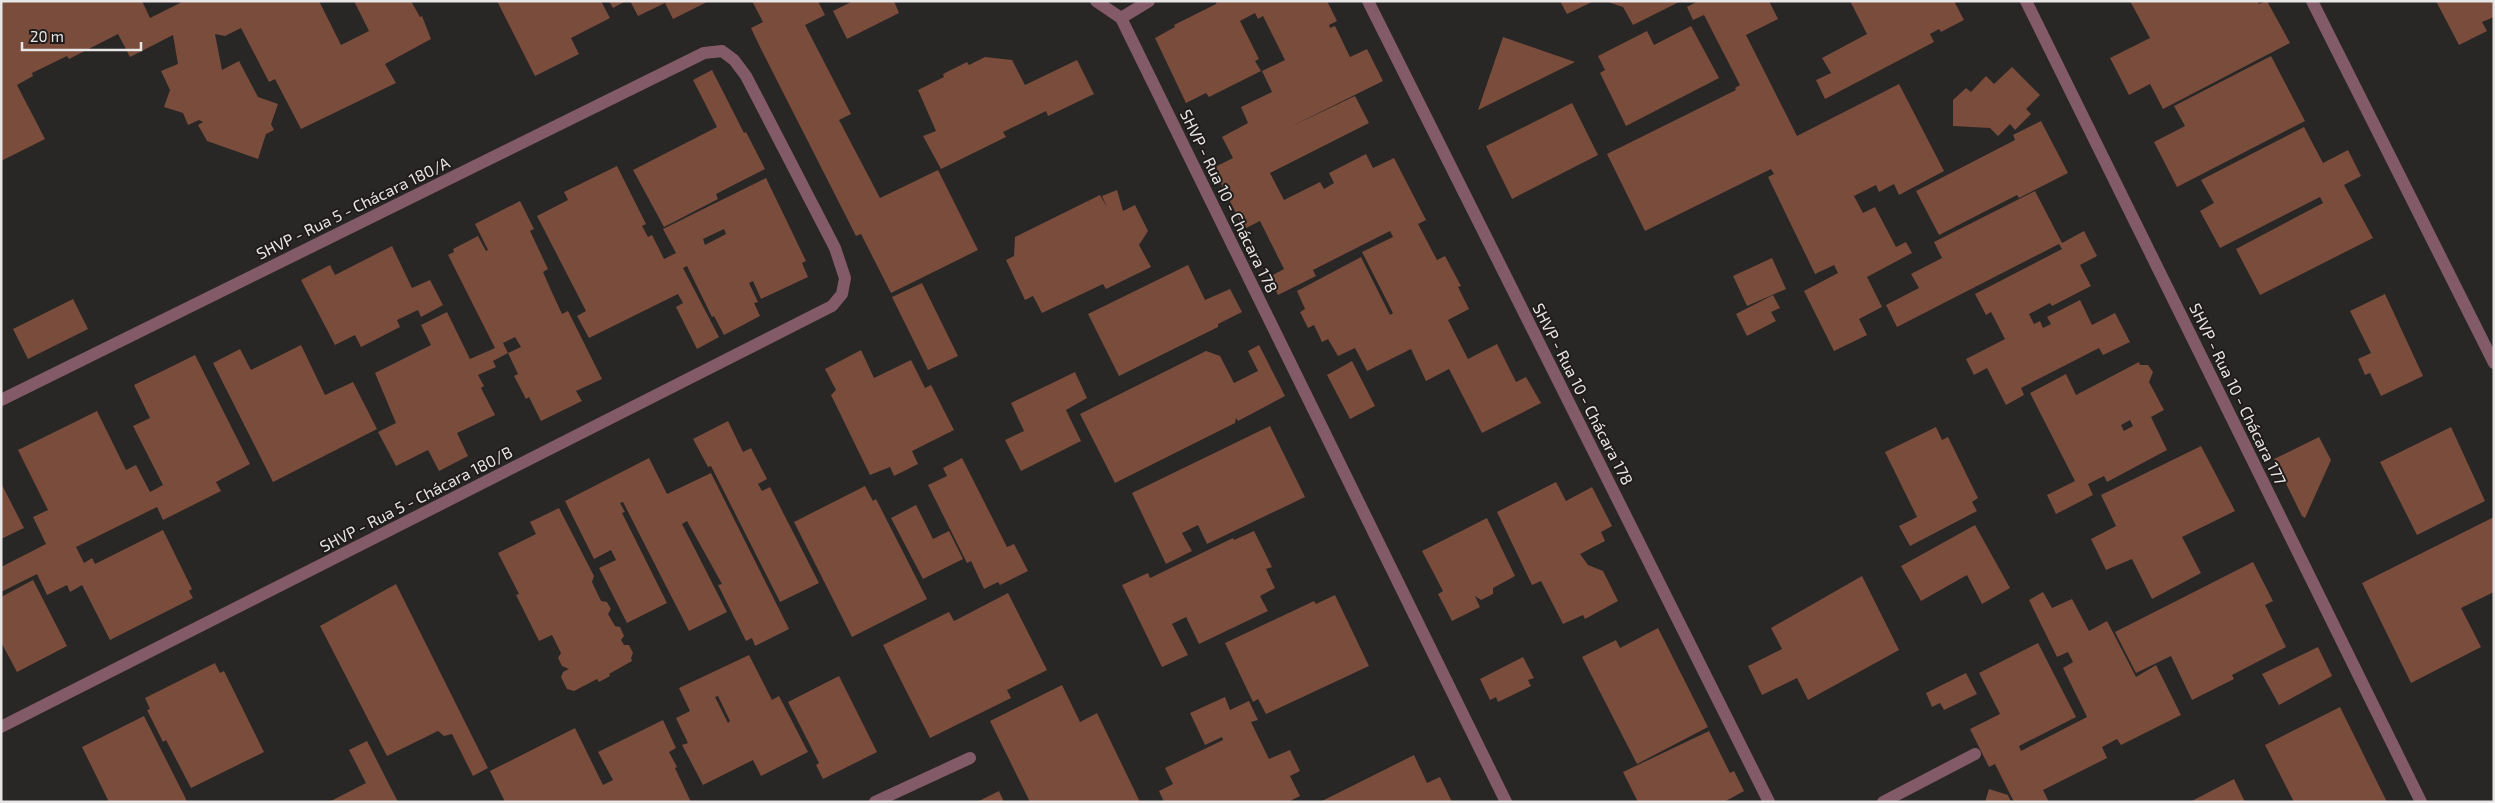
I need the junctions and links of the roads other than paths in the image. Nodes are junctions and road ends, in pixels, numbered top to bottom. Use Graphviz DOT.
graph roads {
  1 [pos="1096,1"];
  2 [pos="1149,1"];
  3 [pos="1368,1"];
  4 [pos="2026,1"];
  5 [pos="2312,1"];
  6 [pos="1121,18"];
  7 [pos="722,51"];
  8 [pos="2494,363"];
  9 [pos="1,400"];
  10 [pos="1,728"];
  11 [pos="1975,754"];
  12 [pos="970,758"];
  13 [pos="875,802"];
  14 [pos="1506,802"];
  15 [pos="1769,802"];
  16 [pos="1883,802"];
  17 [pos="2421,802"];
  1 -- 6 [label="street, SHVP - Rua 10 - Chácara 178"];
  2 -- 6 [label="street"];
  3 -- 15 [label="street, SHVP - Rua 10 - Chácara 178"];
  4 -- 17 [label="street, SHVP - Rua 10 - Chácara 177"];
  5 -- 8 [label="street"];
  6 -- 14 [label="street, SHVP - Rua 10 - Chácara 178"];
  7 -- 9 [label="street, SHVP - Rua 5 - Chácara 180/A"];
  7 -- 10 [label="street, SHVP - Rua 5 - Chácara 180/B"];
  11 -- 16 [label="street"];
  12 -- 13 [label="street"];
}
